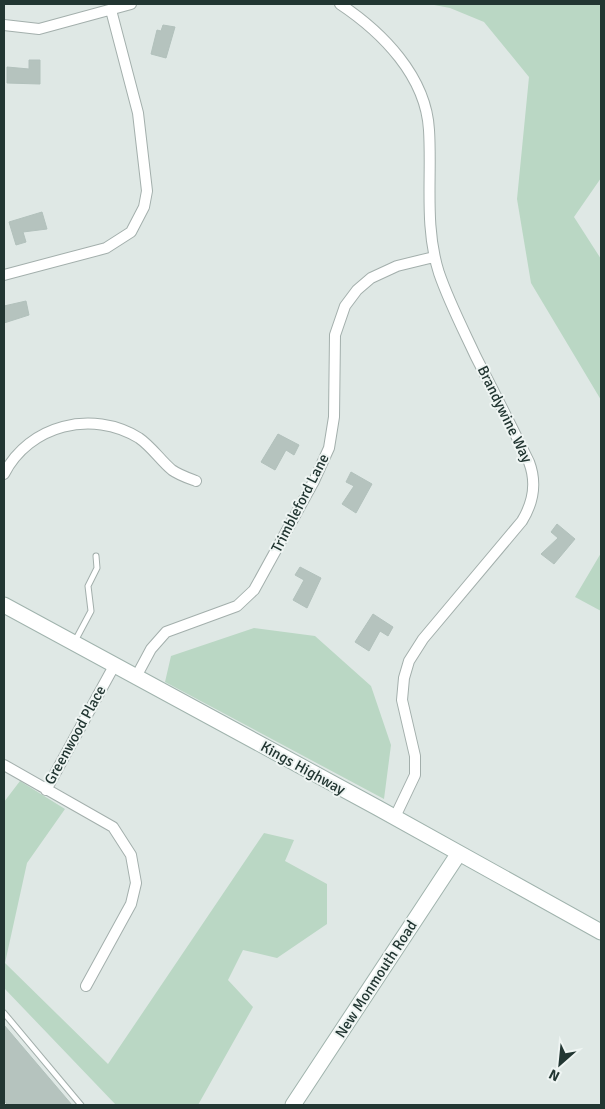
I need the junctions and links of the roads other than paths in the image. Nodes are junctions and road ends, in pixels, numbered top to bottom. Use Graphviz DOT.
graph roads {
  1 [pos="131,4"];
  2 [pos="340,4"];
  3 [pos="110,10"];
  4 [pos="4,25"];
  5 [pos="434,257"];
  6 [pos="4,275"];
  7 [pos="4,474"];
  8 [pos="196,481"];
  9 [pos="96,556"];
  10 [pos="4,605"];
  11 [pos="73,644"];
  12 [pos="114,666"];
  13 [pos="136,677"];
  14 [pos="4,765"];
  15 [pos="46,790"];
  16 [pos="395,817"];
  17 [pos="459,853"];
  18 [pos="601,932"];
  19 [pos="86,986"];
  20 [pos="4,1013"];
  21 [pos="81,1105"];
  22 [pos="293,1105"];
  1 -- 3 [label="street"];
  2 -- 5 [label="street, Brandywine Way"];
  3 -- 4 [label="street"];
  3 -- 6 [label="street"];
  5 -- 13 [label="street, Trimbleford Lane"];
  5 -- 16 [label="street, Brandywine Way"];
  7 -- 8 [label="street"];
  9 -- 11 [label="lane"];
  10 -- 11 [label="street, Kings Highway"];
  11 -- 12 [label="street, Kings Highway"];
  12 -- 13 [label="street, Kings Highway"];
  12 -- 15 [label="street, Greenwood Place"];
  13 -- 16 [label="street, Kings Highway"];
  14 -- 15 [label="street, Greenwood Place"];
  15 -- 19 [label="street"];
  16 -- 17 [label="street, Kings Highway"];
  17 -- 18 [label="street, Kings Highway"];
  17 -- 22 [label="street, New Monmouth Road"];
  20 -- 21 [label="lane"];
}
